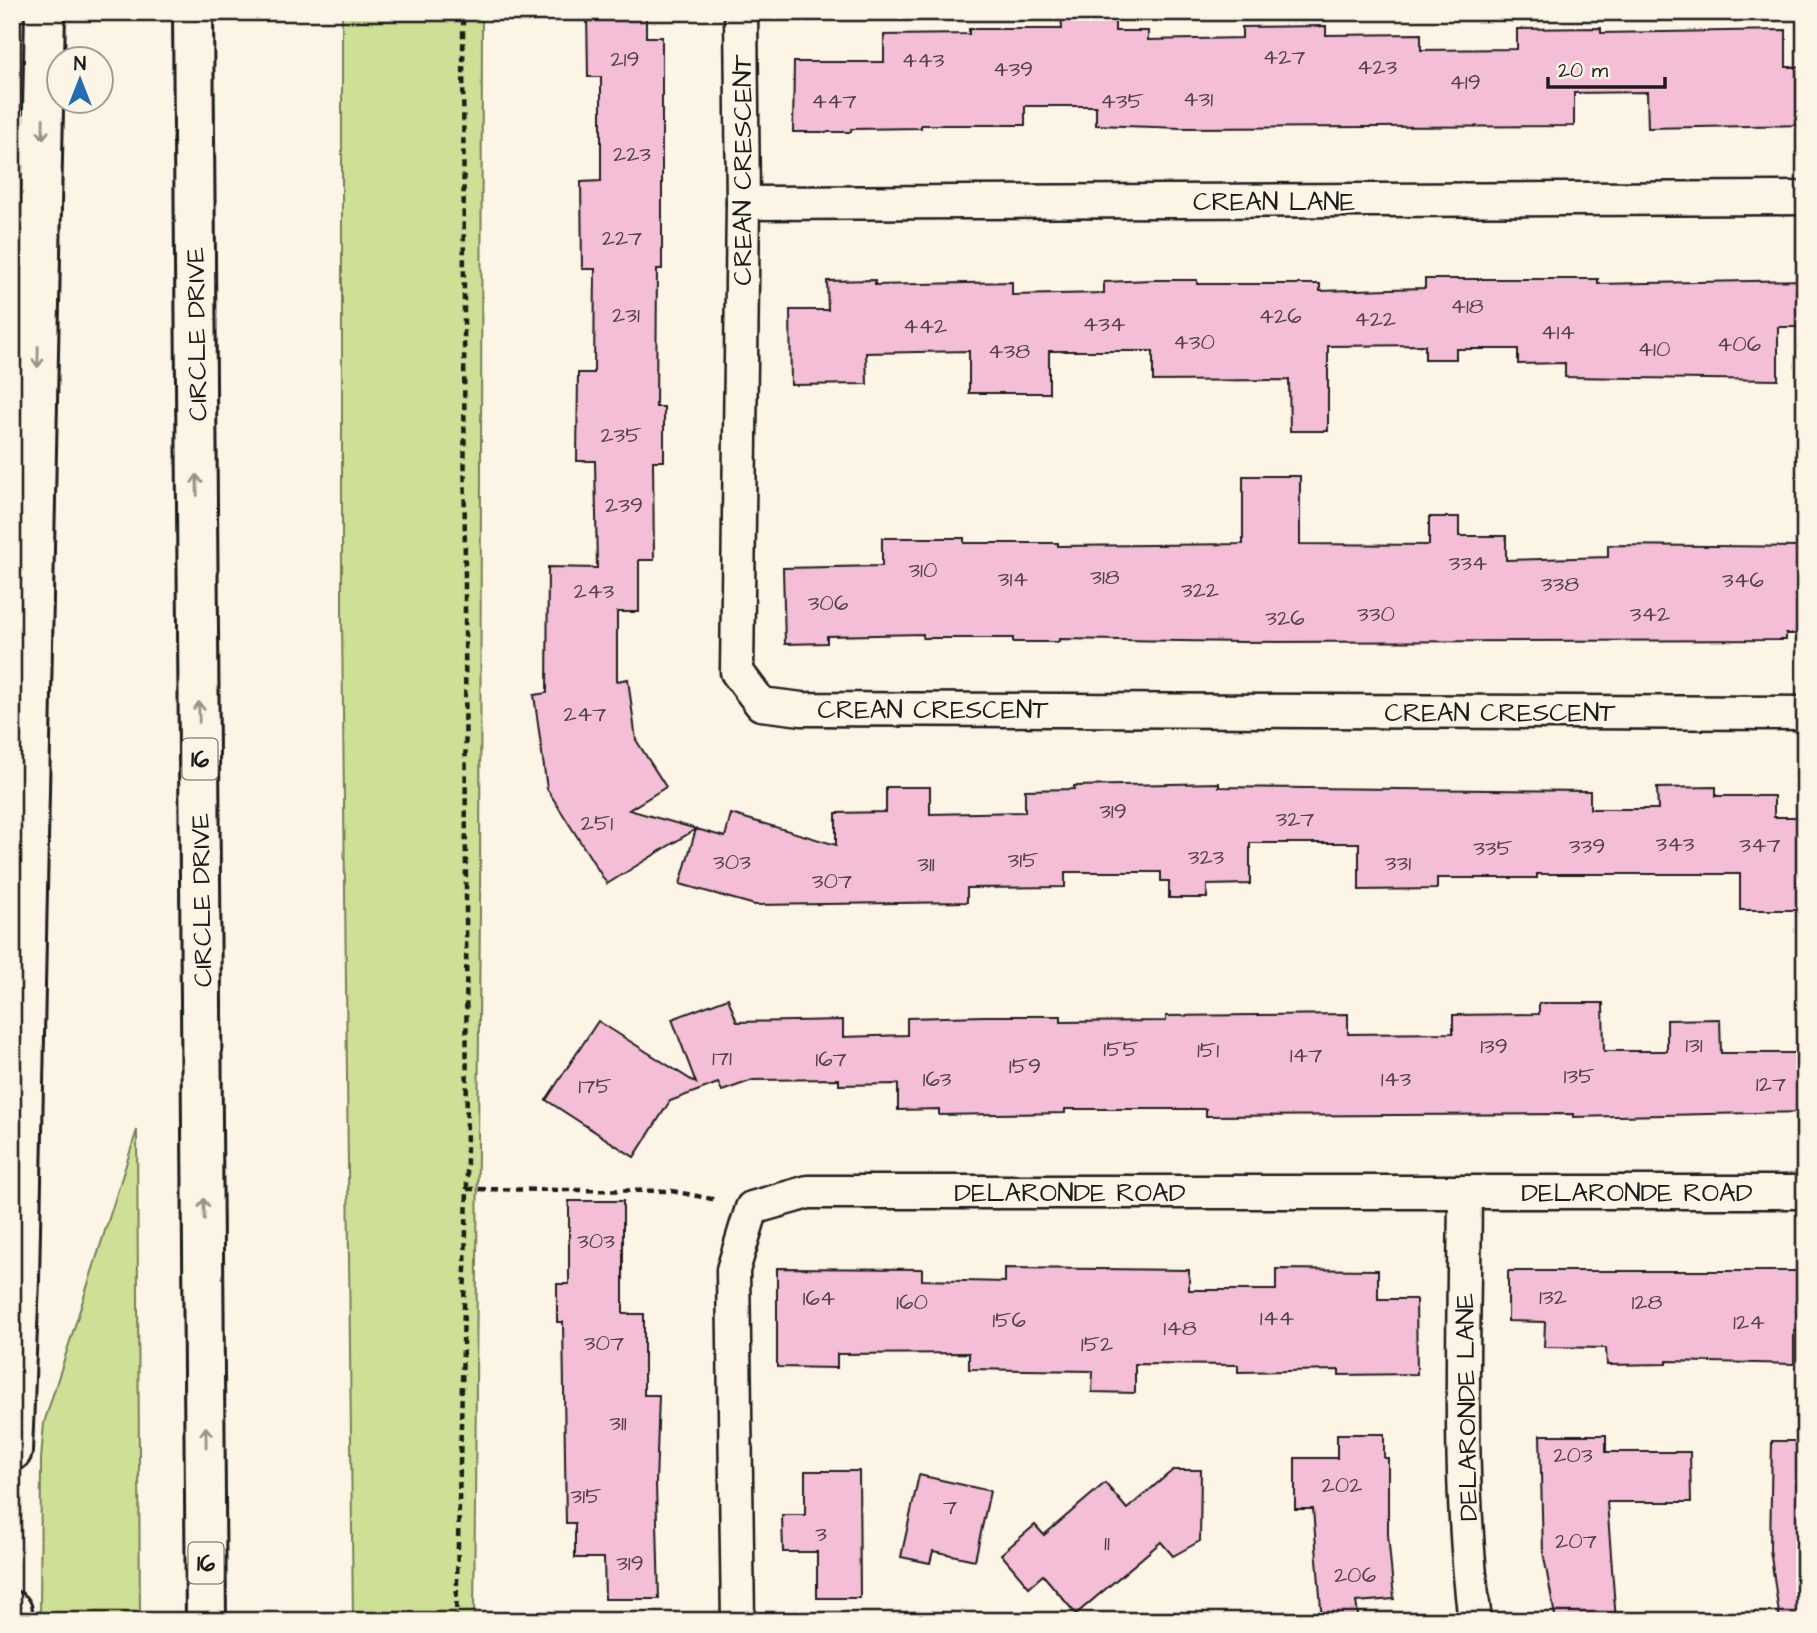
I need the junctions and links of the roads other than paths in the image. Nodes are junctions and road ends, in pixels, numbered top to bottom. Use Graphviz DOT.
graph roads {
  1 [pos="45,12"];
  2 [pos="193,12"];
  3 [pos="741,12"];
  4 [pos="1805,198"];
  5 [pos="743,203"];
  6 [pos="1805,713"];
  7 [pos="1805,1192"];
  8 [pos="1465,1193"];
  9 [pos="12,1451"];
  10 [pos="206,1505"];
  11 [pos="12,1611"];
  12 [pos="12,1621"];
  13 [pos="206,1621"];
  14 [pos="215,1621"];
  15 [pos="738,1621"];
  16 [pos="1475,1621"];
  1 -- 9 [label="highway, one-way"];
  10 -- 2 [label="highway, CIRCLE DRIVE / 16, one-way"];
  3 -- 5 [label="street, CREAN CRESCENT"];
  4 -- 5 [label="street, CREAN LANE"];
  5 -- 6 [label="street, CREAN CRESCENT"];
  7 -- 8 [label="street, DELARONDE ROAD"];
  8 -- 15 [label="street, DELARONDE ROAD"];
  8 -- 16 [label="street, DELARONDE LANE"];
  10 -- 13 [label="highway, CIRCLE DRIVE / 16"];
  10 -- 14 [label="highway"];
  11 -- 12 [label="highway"];
}
